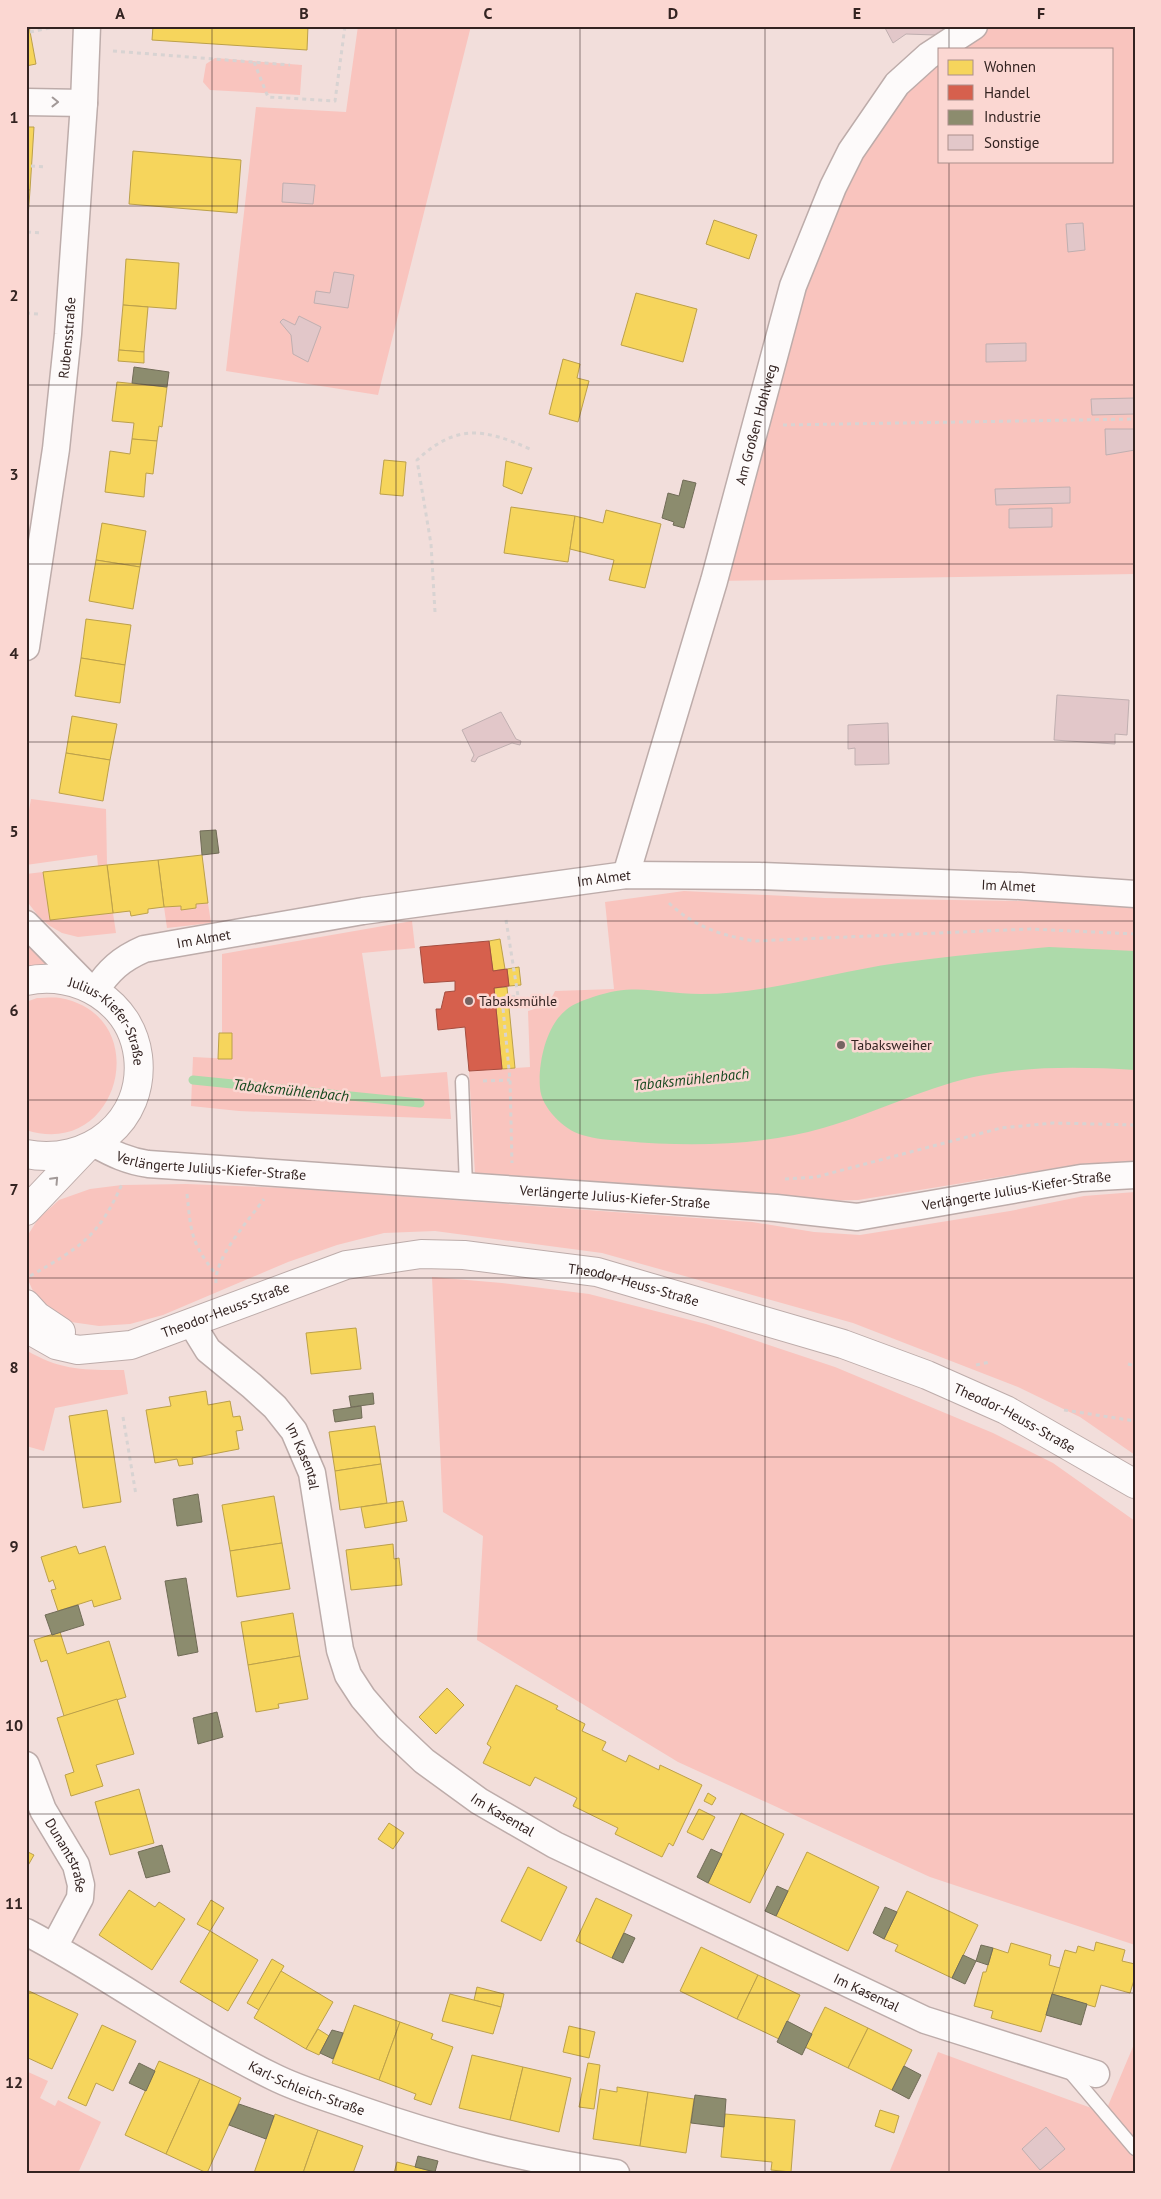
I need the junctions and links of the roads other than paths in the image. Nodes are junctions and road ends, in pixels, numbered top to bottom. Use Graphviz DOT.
graph roads {
  1 [pos="974,26"];
  2 [pos="87,38"];
  3 [pos="940,48"];
  4 [pos="938,49"];
  5 [pos="26,102"];
  6 [pos="84,103"];
  7 [pos="26,647"];
  8 [pos="626,875"];
  9 [pos="1135,894"];
  10 [pos="26,924"];
  11 [pos="26,981"];
  12 [pos="91,988"];
  13 [pos="462,1081"];
  14 [pos="90,1147"];
  15 [pos="26,1154"];
  16 [pos="1135,1174"];
  17 [pos="466,1186"];
  18 [pos="26,1211"];
  19 [pos="27,1291"];
  20 [pos="192,1324"];
  21 [pos="26,1328"];
  22 [pos="110,1348"];
  23 [pos="1135,1484"];
  24 [pos="26,1765"];
  25 [pos="26,1932"];
  26 [pos="54,1947"];
  27 [pos="1061,2062"];
  28 [pos="1096,2074"];
  29 [pos="1135,2149"];
  30 [pos="616,2173"];
  1 -- 3 [label="street, Am Großen Hohlweg"];
  2 -- 6 [label="street, Rubensstraße"];
  4 -- 8 [label="street, Am Großen Hohlweg"];
  5 -- 6 [label="street, one-way"];
  6 -- 7 [label="street, Rubensstraße"];
  8 -- 9 [label="street, Im Almet"];
  8 -- 12 [label="street, Im Almet"];
  10 -- 12 [label="street"];
  11 -- 12 [label="street, Julius-Kiefer-Straße"];
  12 -- 14 [label="street, Julius-Kiefer-Straße"];
  13 -- 17 [label="lane"];
  14 -- 15 [label="street, Julius-Kiefer-Straße"];
  14 -- 17 [label="street, Verlängerte Julius-Kiefer-Straße"];
  18 -- 14 [label="street, one-way"];
  16 -- 17 [label="street, Verlängerte Julius-Kiefer-Straße"];
  19 -- 22 [label="street, Theodor-Heuss-Straße"];
  20 -- 22 [label="street, Theodor-Heuss-Straße"];
  20 -- 23 [label="street, Theodor-Heuss-Straße"];
  20 -- 27 [label="street, Im Kasental"];
  21 -- 22 [label="street, Theodor-Heuss-Straße"];
  24 -- 26 [label="street, Dunantstraße"];
  25 -- 26 [label="street, Karl-Schleich-Straße"];
  26 -- 30 [label="street, Karl-Schleich-Straße"];
  27 -- 28 [label="street, Im Kasental"];
  27 -- 29 [label="lane"];
}
